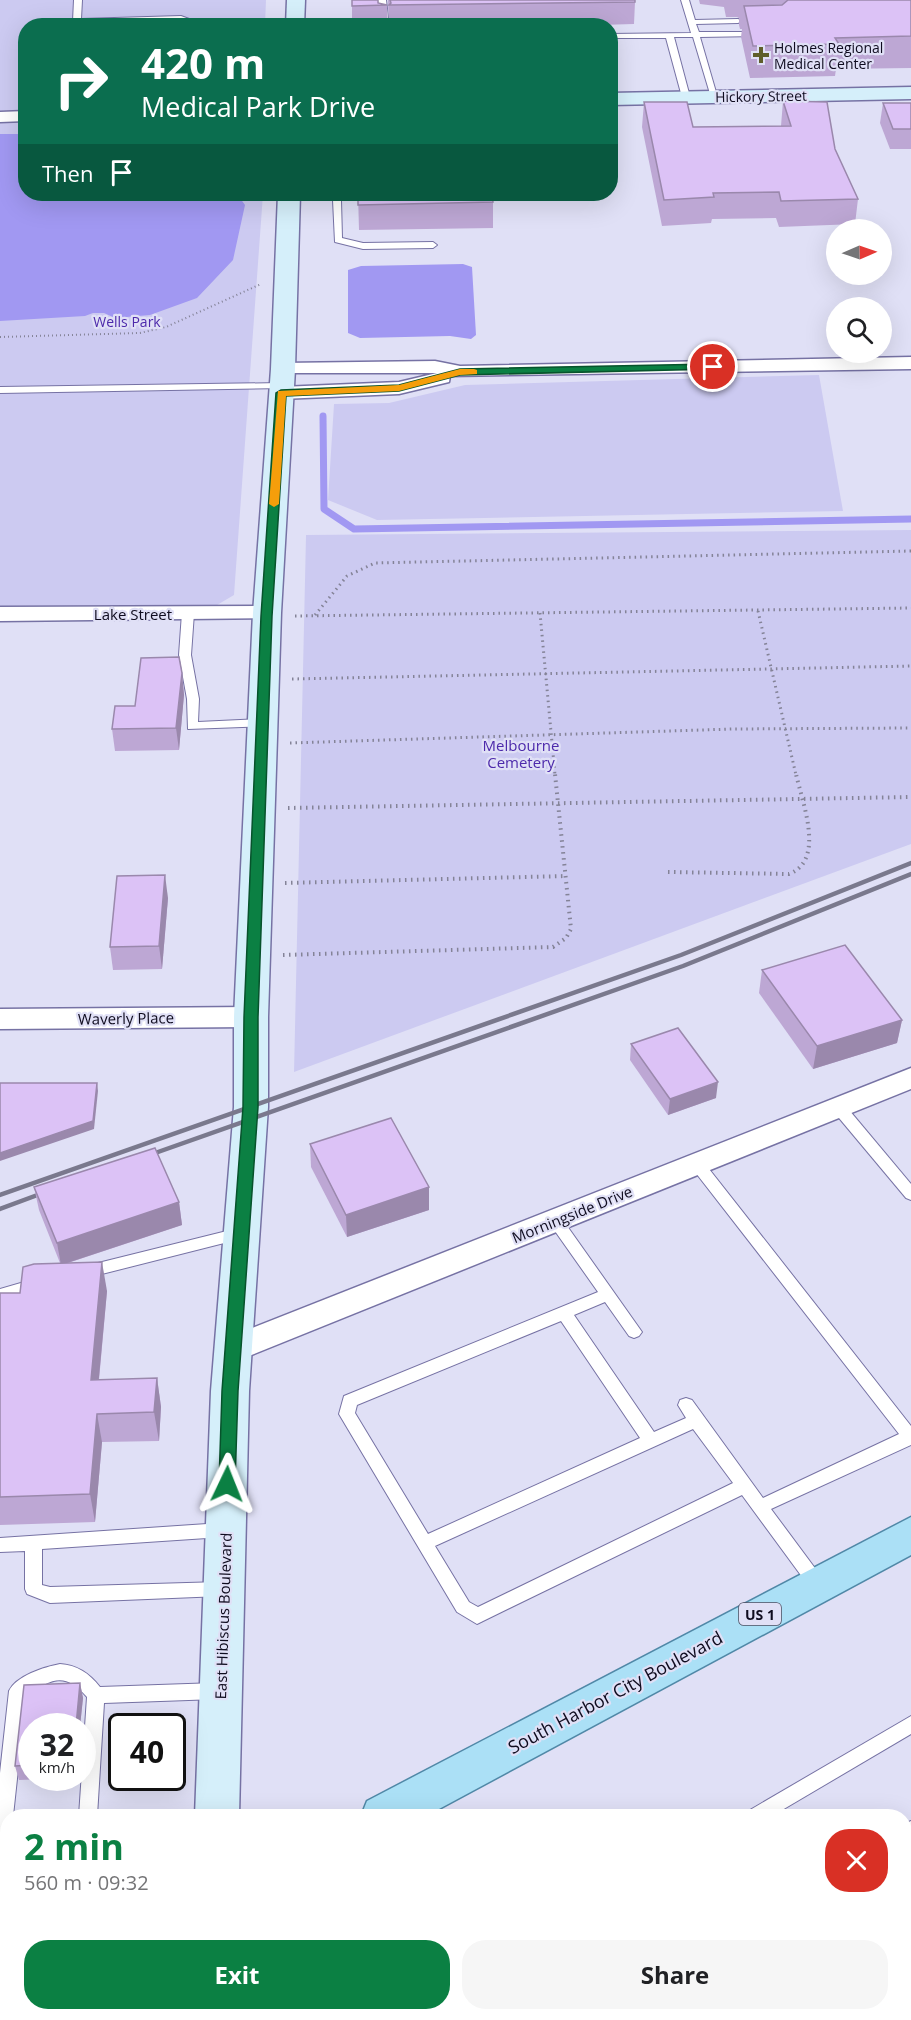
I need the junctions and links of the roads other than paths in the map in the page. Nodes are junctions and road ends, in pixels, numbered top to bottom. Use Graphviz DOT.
graph roads {
  1 [pos="78,0"];
  2 [pos="296,0"];
  3 [pos="382,0"];
  4 [pos="685,0"];
  5 [pos="77,18"];
  6 [pos="295,18"];
  7 [pos="385,18"];
  8 [pos="738,21"];
  9 [pos="692,22"];
  10 [pos="762,33"];
  11 [pos="696,34"];
  12 [pos="669,35"];
  13 [pos="618,36"];
  14 [pos="911,93"];
  15 [pos="686,97"];
  16 [pos="715,97"];
  17 [pos="618,99"];
  18 [pos="18,116"];
  19 [pos="0,117"];
  20 [pos="289,201"];
  21 [pos="337,201"];
  22 [pos="433,245"];
  23 [pos="911,363"];
  24 [pos="282,383"];
  25 [pos="0,390"];
  26 [pos="267,613"];
  27 [pos="0,614"];
  28 [pos="188,614"];
  29 [pos="263,733"];
  30 [pos="251,1017"];
  31 [pos="0,1019"];
  32 [pos="911,1078"];
  33 [pos="839,1108"];
  34 [pos="697,1164"];
  35 [pos="911,1194"];
  36 [pos="555,1220"];
  37 [pos="241,1234"];
  38 [pos="608,1294"];
  39 [pos="0,1295"];
  40 [pos="564,1313"];
  41 [pos="634,1332"];
  42 [pos="233,1349"];
  43 [pos="686,1405"];
  44 [pos="696,1420"];
  45 [pos="908,1430"];
  46 [pos="651,1441"];
  47 [pos="744,1486"];
  48 [pos="759,1507"];
  49 [pos="226,1530"];
  50 [pos="911,1535"];
  51 [pos="34,1542"];
  52 [pos="424,1543"];
  53 [pos="0,1545"];
  54 [pos="817,1584"];
  55 [pos="224,1588"];
  56 [pos="221,1691"];
  57 [pos="96,1695"];
  58 [pos="911,1724"];
  59 [pos="8,1809"];
  60 [pos="88,1809"];
  61 [pos="218,1809"];
  62 [pos="396,1809"];
  63 [pos="768,1809"];
  1 -- 5 [label="lane"];
  2 -- 6 [label="street"];
  3 -- 7 [label="lane"];
  4 -- 9 [label="lane"];
  8 -- 9 [label="lane"];
  9 -- 11 [label="lane"];
  10 -- 11 [label="lane"];
  11 -- 12 [label="lane"];
  11 -- 16 [label="lane"];
  12 -- 13 [label="lane"];
  12 -- 15 [label="lane"];
  14 -- 16 [label="street, Hickory Street"];
  15 -- 16 [label="street, Hickory Street"];
  15 -- 17 [label="street, Hickory Street"];
  18 -- 19 [label="street"];
  20 -- 24 [label="street, East Hibiscus Boulevard"];
  21 -- 22 [label="lane"];
  23 -- 24 [label="street"];
  24 -- 25 [label="lane"];
  24 -- 26 [label="street, East Hibiscus Boulevard"];
  26 -- 28 [label="street, Lake Street"];
  26 -- 29 [label="street, East Hibiscus Boulevard"];
  27 -- 28 [label="street, Lake Street"];
  28 -- 29 [label="lane"];
  29 -- 30 [label="street, East Hibiscus Boulevard"];
  30 -- 31 [label="street, Waverly Place"];
  30 -- 37 [label="street, East Hibiscus Boulevard"];
  32 -- 33 [label="street, Morningside Drive"];
  33 -- 34 [label="street, Morningside Drive"];
  33 -- 35 [label="lane"];
  34 -- 36 [label="street, Morningside Drive"];
  34 -- 45 [label="lane"];
  36 -- 38 [label="lane"];
  36 -- 42 [label="street, Morningside Drive"];
  37 -- 39 [label="lane"];
  37 -- 42 [label="street, East Hibiscus Boulevard"];
  38 -- 40 [label="lane"];
  38 -- 41 [label="lane"];
  40 -- 46 [label="lane"];
  40 -- 52 [label="lane"];
  42 -- 49 [label="street, East Hibiscus Boulevard"];
  43 -- 44 [label="lane"];
  44 -- 46 [label="lane"];
  44 -- 47 [label="lane"];
  45 -- 48 [label="lane"];
  46 -- 52 [label="lane"];
  47 -- 48 [label="lane"];
  47 -- 52 [label="lane"];
  48 -- 54 [label="lane"];
  49 -- 51 [label="lane"];
  49 -- 55 [label="street, East Hibiscus Boulevard"];
  50 -- 54 [label="main road, South Harbor City Boulevard / US 1"];
  51 -- 53 [label="lane"];
  51 -- 55 [label="lane"];
  54 -- 62 [label="main road, South Harbor City Boulevard / US 1"];
  55 -- 56 [label="street, East Hibiscus Boulevard"];
  56 -- 57 [label="lane"];
  56 -- 61 [label="street, East Hibiscus Boulevard"];
  57 -- 59 [label="lane"];
  57 -- 60 [label="lane"];
  58 -- 63 [label="lane"];
}
